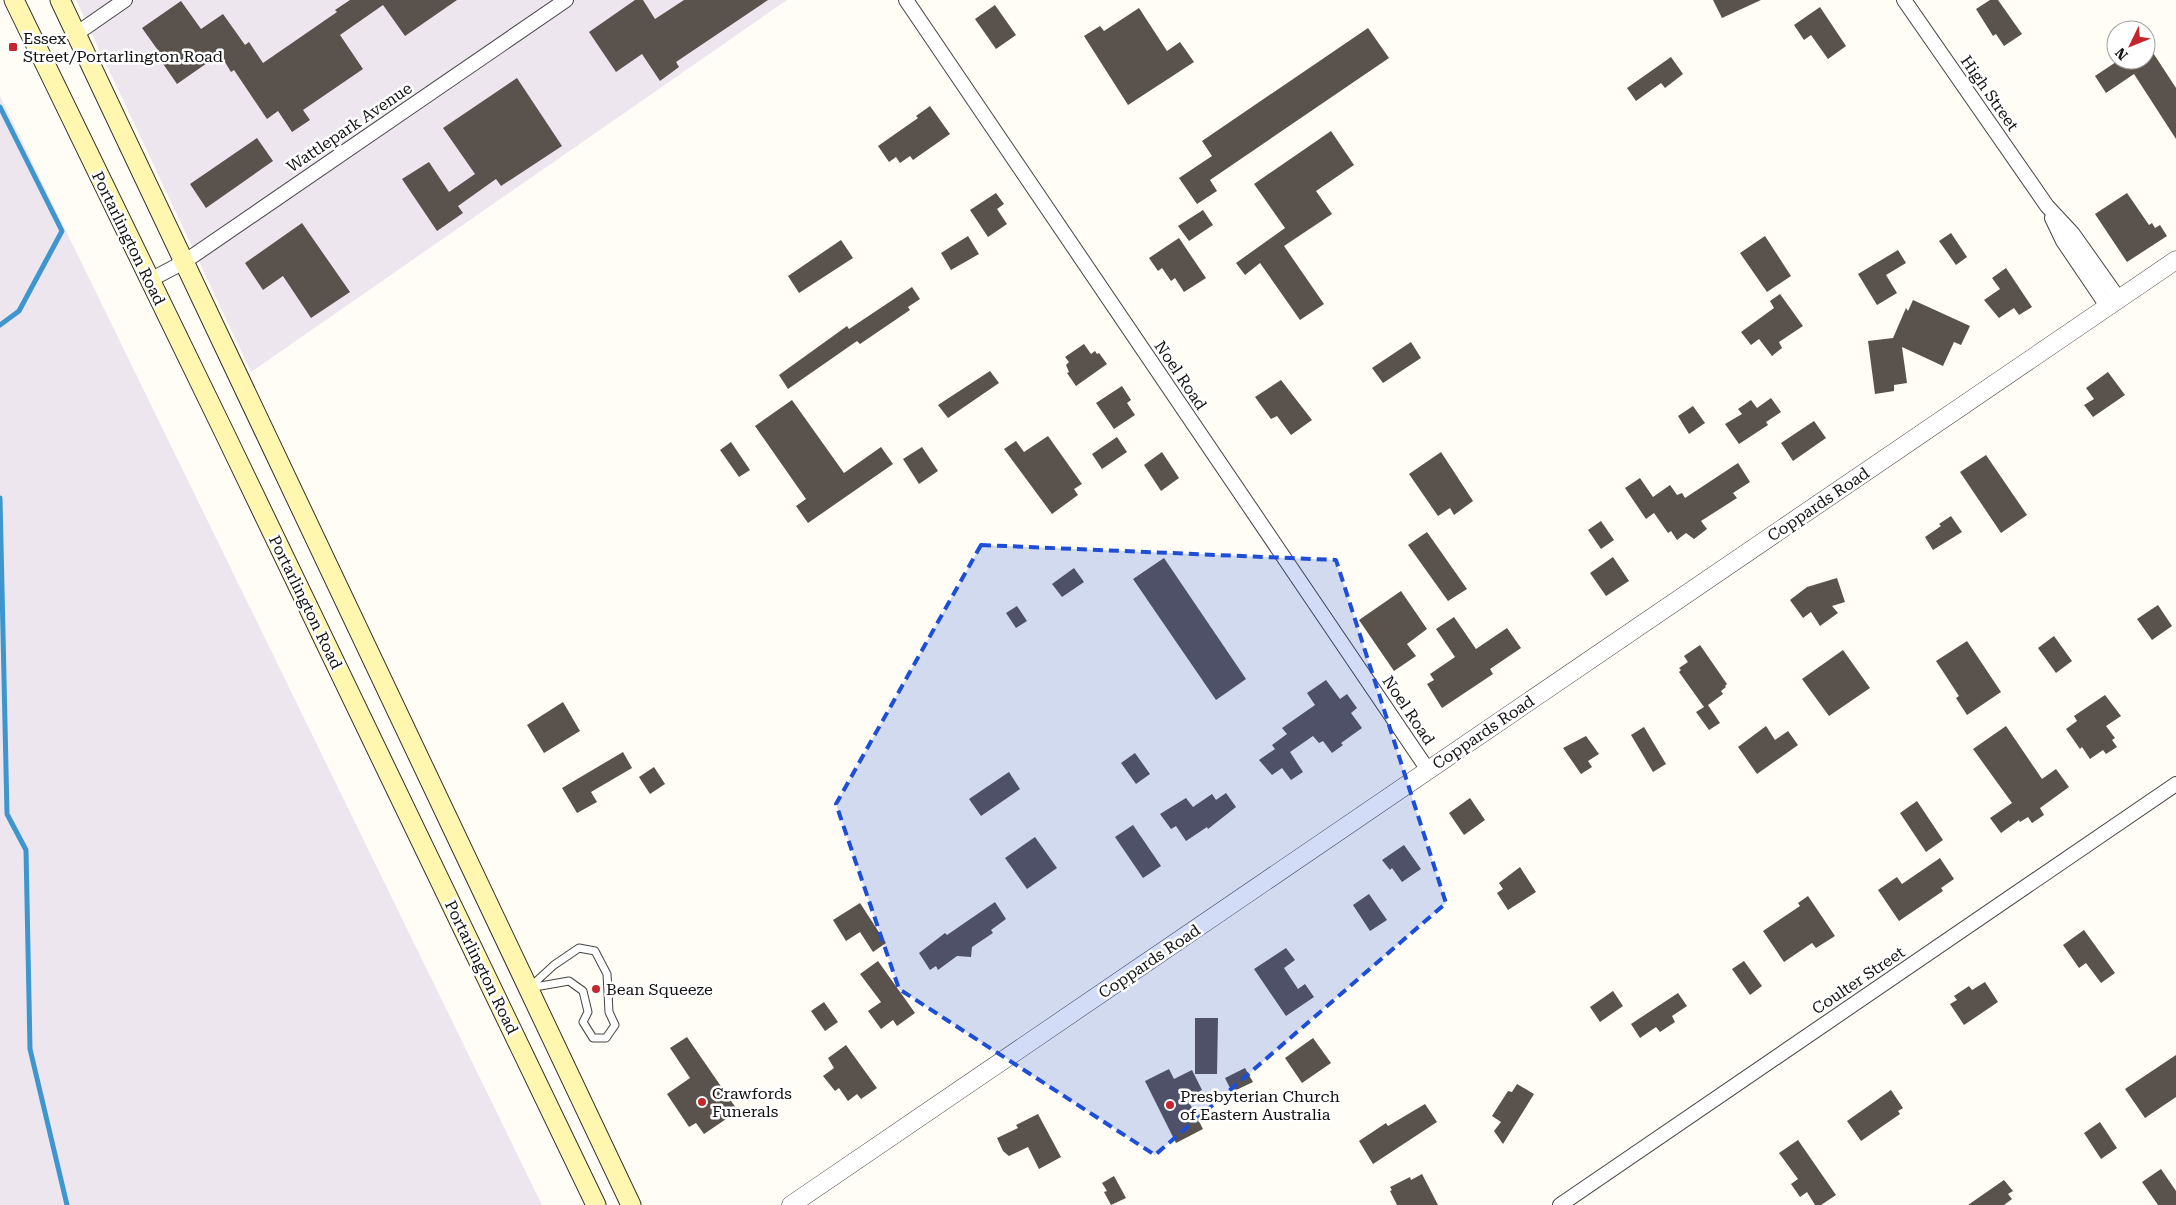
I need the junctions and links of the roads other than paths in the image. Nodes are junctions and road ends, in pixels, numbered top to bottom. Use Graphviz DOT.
graph roads {
  1 [pos="14,0"];
  2 [pos="60,0"];
  3 [pos="125,0"];
  4 [pos="566,0"];
  5 [pos="906,0"];
  6 [pos="1904,0"];
  7 [pos="76,34"];
  8 [pos="2176,260"];
  9 [pos="184,262"];
  10 [pos="150,280"];
  11 [pos="2113,303"];
  12 [pos="1428,770"];
  13 [pos="2176,784"];
  14 [pos="529,988"];
  15 [pos="596,1205"];
  16 [pos="631,1205"];
  17 [pos="791,1205"];
  18 [pos="1560,1205"];
  1 -- 10 [label="main road, Portarlington Road"];
  2 -- 7 [label="main road, Portarlington Road"];
  3 -- 7 [label="street"];
  4 -- 9 [label="street, Wattlepark Avenue"];
  5 -- 12 [label="street, Noel Road"];
  6 -- 11 [label="street, High Street"];
  7 -- 9 [label="main road, Portarlington Road"];
  8 -- 11 [label="street, Coppards Road"];
  9 -- 10 [label="street, Wattlepark Avenue"];
  9 -- 14 [label="main road, Portarlington Road"];
  10 -- 15 [label="main road, Portarlington Road"];
  11 -- 12 [label="street, Coppards Road"];
  12 -- 17 [label="street, Coppards Road"];
  13 -- 18 [label="street, Coulter Street"];
  14 -- 14 [label="lane"];
  14 -- 16 [label="main road, Portarlington Road"];
}
